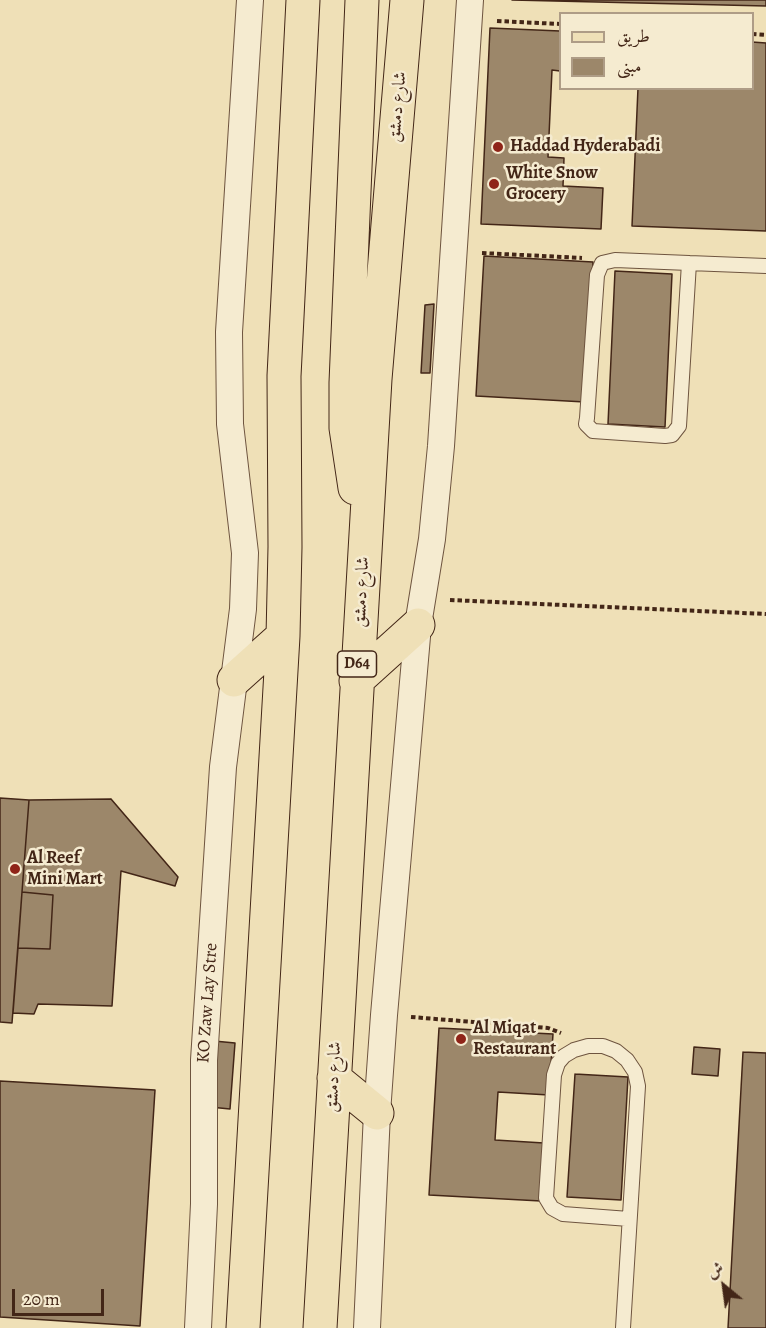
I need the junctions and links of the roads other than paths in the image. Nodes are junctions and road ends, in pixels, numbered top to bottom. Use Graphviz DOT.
graph roads {
  1 [pos="250,0"];
  2 [pos="303,0"];
  3 [pos="362,0"];
  4 [pos="407,0"];
  5 [pos="469,10"];
  6 [pos="688,263"];
  7 [pos="766,266"];
  8 [pos="364,540"];
  9 [pos="420,612"];
  10 [pos="283,636"];
  11 [pos="234,680"];
  12 [pos="356,681"];
  13 [pos="334,1078"];
  14 [pos="377,1113"];
  15 [pos="629,1219"];
  16 [pos="198,1328"];
  17 [pos="243,1328"];
  18 [pos="320,1328"];
  19 [pos="367,1328"];
  20 [pos="623,1328"];
  1 -- 11 [label="street, KO Zaw Lay Stre"];
  2 -- 10 [label="main road"];
  3 -- 8 [label="main road"];
  4 -- 8 [label="main road, شارع دمشق / D64"];
  5 -- 9 [label="street"];
  6 -- 6 [label="lane"];
  6 -- 7 [label="lane"];
  8 -- 12 [label="main road, شارع دمشق / D64"];
  9 -- 12 [label="main road"];
  9 -- 14 [label="street"];
  10 -- 11 [label="main road"];
  10 -- 17 [label="main road"];
  11 -- 16 [label="street, KO Zaw Lay Stre"];
  12 -- 13 [label="main road, شارع دمشق / D64"];
  13 -- 14 [label="main road"];
  13 -- 18 [label="main road, شارع دمشق / D64"];
  14 -- 19 [label="street"];
  15 -- 15 [label="lane"];
  15 -- 20 [label="lane"];
}
